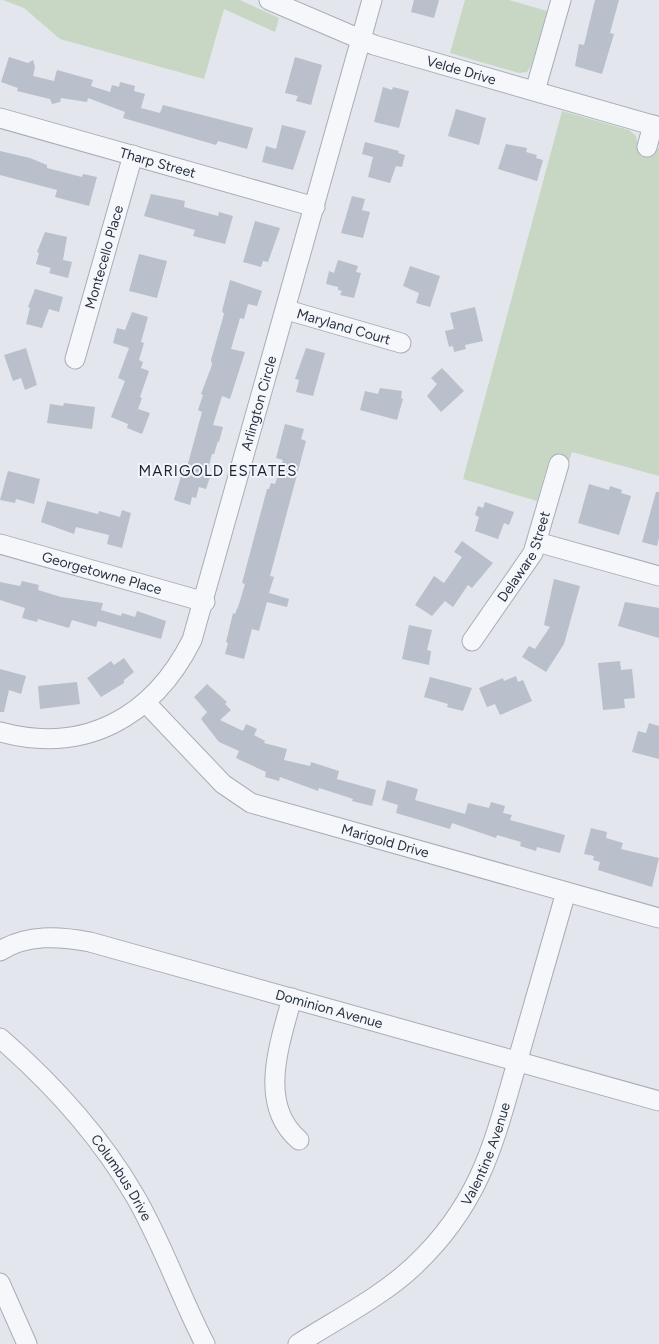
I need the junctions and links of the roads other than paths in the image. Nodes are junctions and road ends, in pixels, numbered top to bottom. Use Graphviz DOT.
graph roads {
  1 [pos="269,0"];
  2 [pos="372,0"];
  3 [pos="561,0"];
  4 [pos="362,40"];
  5 [pos="535,92"];
  6 [pos="0,118"];
  7 [pos="656,126"];
  8 [pos="647,147"];
  9 [pos="133,155"];
  10 [pos="316,207"];
  11 [pos="286,310"];
  12 [pos="401,343"];
  13 [pos="75,359"];
  14 [pos="559,464"];
  15 [pos="537,542"];
  16 [pos="0,544"];
  17 [pos="659,576"];
  18 [pos="205,602"];
  19 [pos="472,641"];
  20 [pos="146,704"];
  21 [pos="0,732"];
  22 [pos="566,892"];
  23 [pos="659,918"];
  24 [pos="0,951"];
  25 [pos="292,998"];
  26 [pos="0,1038"];
  27 [pos="518,1061"];
  28 [pos="659,1101"];
  29 [pos="300,1140"];
  30 [pos="0,1283"];
  31 [pos="27,1344"];
  32 [pos="205,1344"];
  33 [pos="298,1344"];
  1 -- 4 [label="street, Velde Drive"];
  2 -- 4 [label="street, Arlington Circle"];
  3 -- 5 [label="street"];
  4 -- 5 [label="street, Velde Drive"];
  4 -- 10 [label="street, Arlington Circle"];
  5 -- 7 [label="street, Velde Drive"];
  6 -- 9 [label="street, Tharp Street"];
  7 -- 8 [label="street"];
  9 -- 10 [label="street, Tharp Street"];
  9 -- 13 [label="street, Montecello Place"];
  10 -- 11 [label="street, Arlington Circle"];
  11 -- 12 [label="street, Maryland Court"];
  11 -- 18 [label="street, Arlington Circle"];
  14 -- 15 [label="street, Delaware Street"];
  15 -- 17 [label="street"];
  15 -- 19 [label="street, Delaware Street"];
  16 -- 18 [label="street, Georgetowne Place"];
  18 -- 20 [label="street, Arlington Circle"];
  20 -- 21 [label="street, Arlington Circle"];
  20 -- 22 [label="street, Marigold Drive"];
  22 -- 23 [label="street, Marigold Drive"];
  22 -- 27 [label="street, Valentine Avenue"];
  24 -- 25 [label="street, Dominion Avenue"];
  25 -- 27 [label="street, Dominion Avenue"];
  25 -- 29 [label="street"];
  26 -- 32 [label="street, Columbus Drive"];
  27 -- 28 [label="street, Dominion Avenue"];
  27 -- 33 [label="street, Valentine Avenue"];
  30 -- 31 [label="street"];
}
